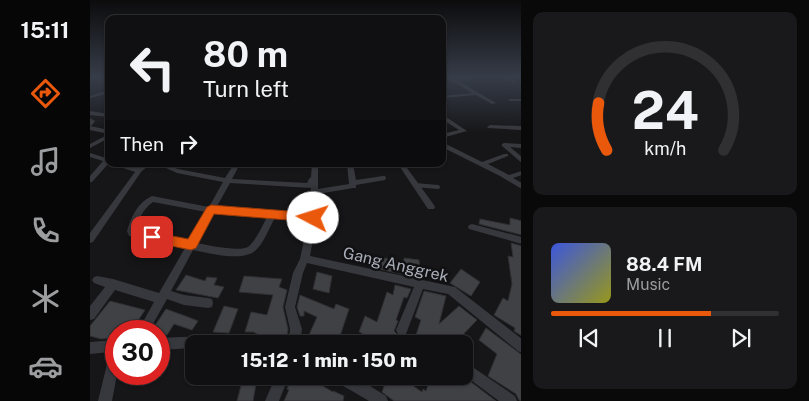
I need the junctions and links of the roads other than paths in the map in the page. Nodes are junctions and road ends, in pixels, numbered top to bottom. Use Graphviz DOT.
graph roads {
  1 [pos="479,96"];
  2 [pos="511,100"];
  3 [pos="521,100"];
  4 [pos="494,103"];
  5 [pos="105,116"];
  6 [pos="91,118"];
  7 [pos="446,119"];
  8 [pos="105,126"];
  9 [pos="490,127"];
  10 [pos="90,128"];
  11 [pos="521,128"];
  12 [pos="98,130"];
  13 [pos="105,133"];
  14 [pos="446,135"];
  15 [pos="105,137"];
  16 [pos="90,146"];
  17 [pos="446,146"];
  18 [pos="521,146"];
  19 [pos="90,155"];
  20 [pos="506,155"];
  21 [pos="105,159"];
  22 [pos="521,159"];
  23 [pos="105,163"];
  24 [pos="482,164"];
  25 [pos="126,167"];
  26 [pos="144,167"];
  27 [pos="170,167"];
  28 [pos="235,167"];
  29 [pos="310,167"];
  30 [pos="315,167"];
  31 [pos="350,167"];
  32 [pos="403,167"];
  33 [pos="139,171"];
  34 [pos="521,172"];
  35 [pos="384,178"];
  36 [pos="507,178"];
  37 [pos="90,180"];
  38 [pos="228,181"];
  39 [pos="353,183"];
  40 [pos="415,185"];
  41 [pos="521,186"];
  42 [pos="438,187"];
  43 [pos="314,192"];
  44 [pos="430,207"];
  45 [pos="211,210"];
  46 [pos="273,214"];
  47 [pos="313,218"];
  48 [pos="472,227"];
  49 [pos="90,240"];
  50 [pos="521,241"];
  51 [pos="191,245"];
  52 [pos="305,259"];
  53 [pos="97,280"];
  54 [pos="420,283"];
  55 [pos="113,284"];
  56 [pos="163,296"];
  57 [pos="208,302"];
  58 [pos="90,315"];
  59 [pos="149,320"];
  60 [pos="402,330"];
  61 [pos="295,335"];
  62 [pos="185,343"];
  63 [pos="170,344"];
  64 [pos="521,346"];
  65 [pos="105,347"];
  66 [pos="90,348"];
  67 [pos="473,374"];
  68 [pos="108,385"];
  69 [pos="279,385"];
  70 [pos="355,385"];
  71 [pos="105,401"];
  72 [pos="272,401"];
  73 [pos="381,401"];
  74 [pos="510,401"];
  1 -- 4 [label="street"];
  2 -- 3 [label="street"];
  5 -- 6 [label="street"];
  7 -- 14 [label="street"];
  8 -- 12 [label="street"];
  9 -- 11 [label="street"];
  10 -- 12 [label="street"];
  12 -- 13 [label="street"];
  15 -- 16 [label="street"];
  17 -- 24 [label="street"];
  18 -- 22 [label="street"];
  19 -- 21 [label="street"];
  20 -- 24 [label="street"];
  23 -- 37 [label="street"];
  24 -- 36 [label="street"];
  25 -- 33 [label="street"];
  26 -- 33 [label="street"];
  27 -- 38 [label="street"];
  28 -- 38 [label="street"];
  29 -- 38 [label="street"];
  30 -- 43 [label="street"];
  31 -- 39 [label="street"];
  32 -- 40 [label="street"];
  33 -- 49 [label="street"];
  34 -- 36 [label="street"];
  35 -- 39 [label="street"];
  36 -- 41 [label="street"];
  38 -- 45 [label="street"];
  39 -- 43 [label="street"];
  40 -- 42 [label="lane"];
  40 -- 44 [label="street"];
  43 -- 47 [label="street"];
  45 -- 46 [label="street"];
  45 -- 51 [label="street"];
  45 -- 51 [label="street"];
  46 -- 47 [label="street"];
  46 -- 51 [label="street"];
  47 -- 52 [label="street"];
  48 -- 50 [label="street"];
  51 -- 56 [label="street"];
  52 -- 54 [label="street, Gang Anggrek"];
  52 -- 61 [label="street"];
  53 -- 55 [label="street"];
  54 -- 60 [label="street"];
  54 -- 64 [label="street, Gang Anggrek"];
  55 -- 56 [label="street"];
  55 -- 58 [label="street"];
  56 -- 57 [label="street"];
  56 -- 59 [label="street"];
  62 -- 63 [label="street"];
  65 -- 66 [label="street"];
  67 -- 74 [label="street"];
  68 -- 71 [label="street"];
  69 -- 72 [label="street"];
  70 -- 73 [label="street"];
}
